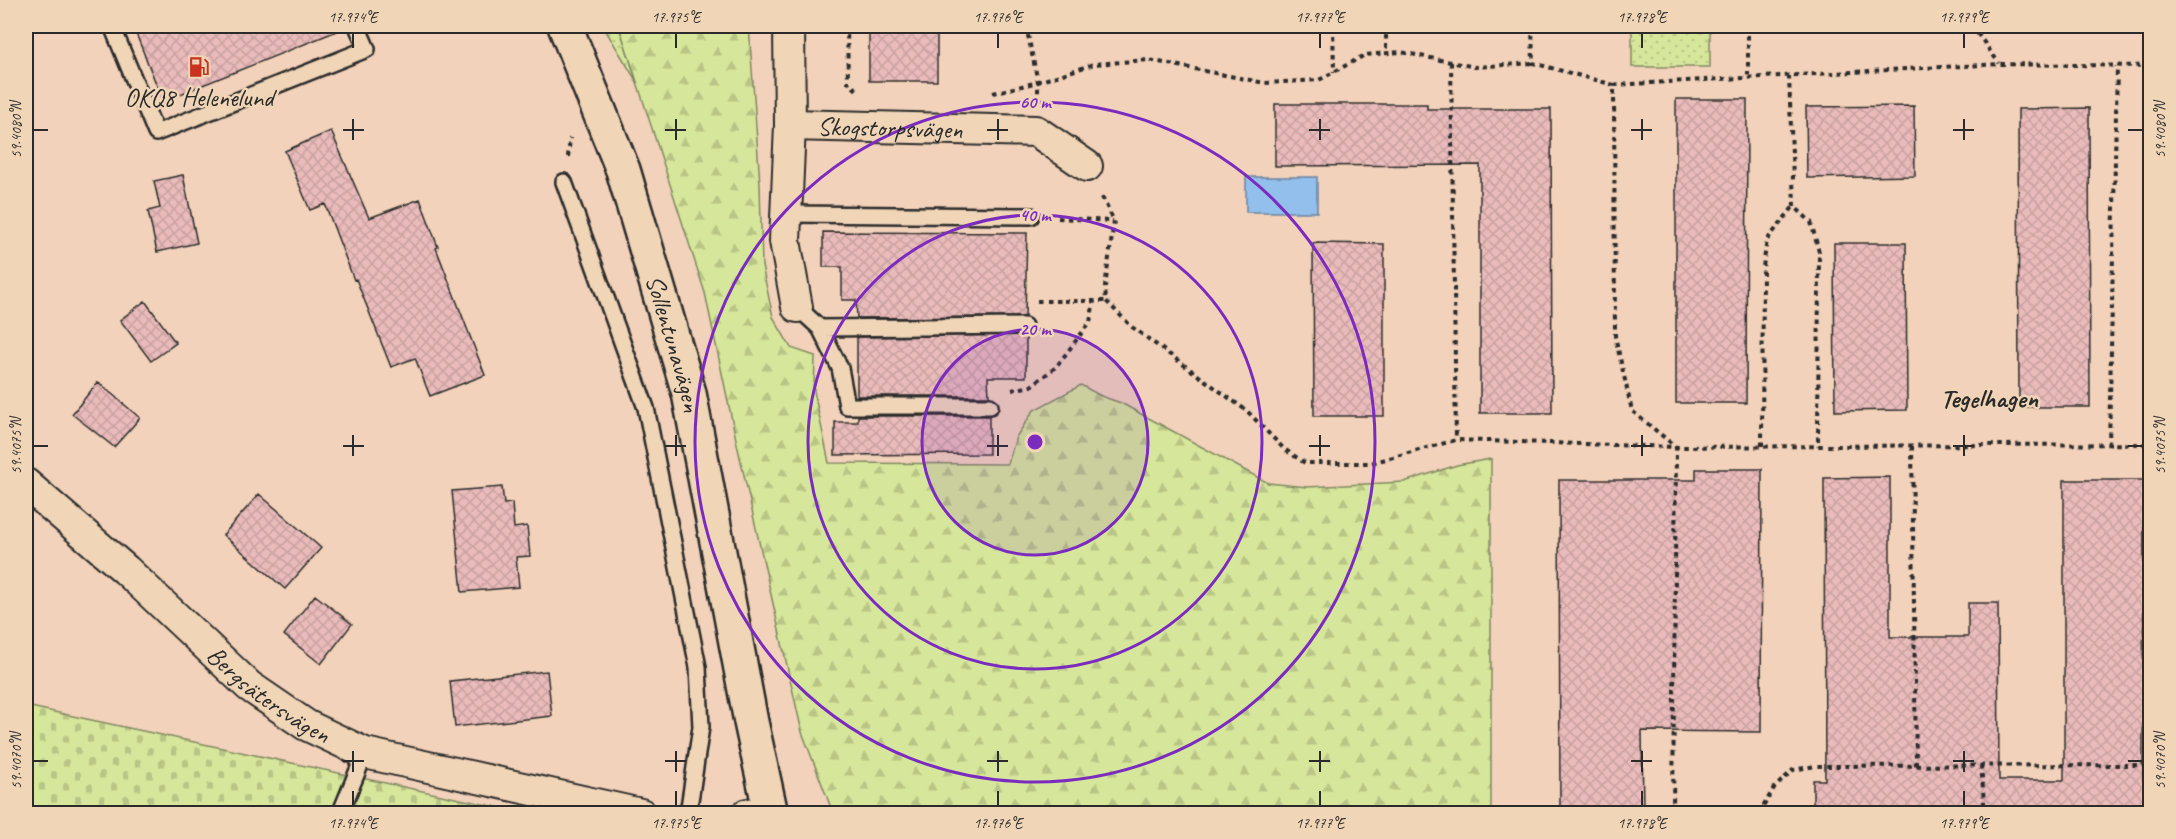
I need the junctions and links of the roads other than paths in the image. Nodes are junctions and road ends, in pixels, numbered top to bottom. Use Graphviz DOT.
graph roads {
  1 [pos="112,26"];
  2 [pos="357,26"];
  3 [pos="565,26"];
  4 [pos="789,26"];
  5 [pos="789,125"];
  6 [pos="1088,166"];
  7 [pos="564,182"];
  8 [pos="787,214"];
  9 [pos="1031,216"];
  10 [pos="797,307"];
  11 [pos="1024,326"];
  12 [pos="820,328"];
  13 [pos="990,406"];
  14 [pos="26,484"];
  15 [pos="365,753"];
  16 [pos="340,813"];
  17 [pos="641,813"];
  18 [pos="688,813"];
  19 [pos="762,813"];
  1 -- 2 [label="lane"];
  3 -- 19 [label="street, Sollentunavägen"];
  4 -- 5 [label="street, Skogstorpsvägen"];
  5 -- 6 [label="street, Skogstorpsvägen"];
  5 -- 8 [label="street, Skogstorpsvägen"];
  7 -- 18 [label="lane, Sollentunavägen"];
  8 -- 9 [label="lane"];
  8 -- 10 [label="street, Skogstorpsvägen"];
  10 -- 12 [label="lane, Skogstorpsvägen"];
  11 -- 12 [label="lane"];
  12 -- 13 [label="lane, Skogstorpsvägen"];
  14 -- 15 [label="street, Bergsätersvägen"];
  15 -- 16 [label="lane"];
  15 -- 17 [label="street, Bergsätersvägen"];
}
